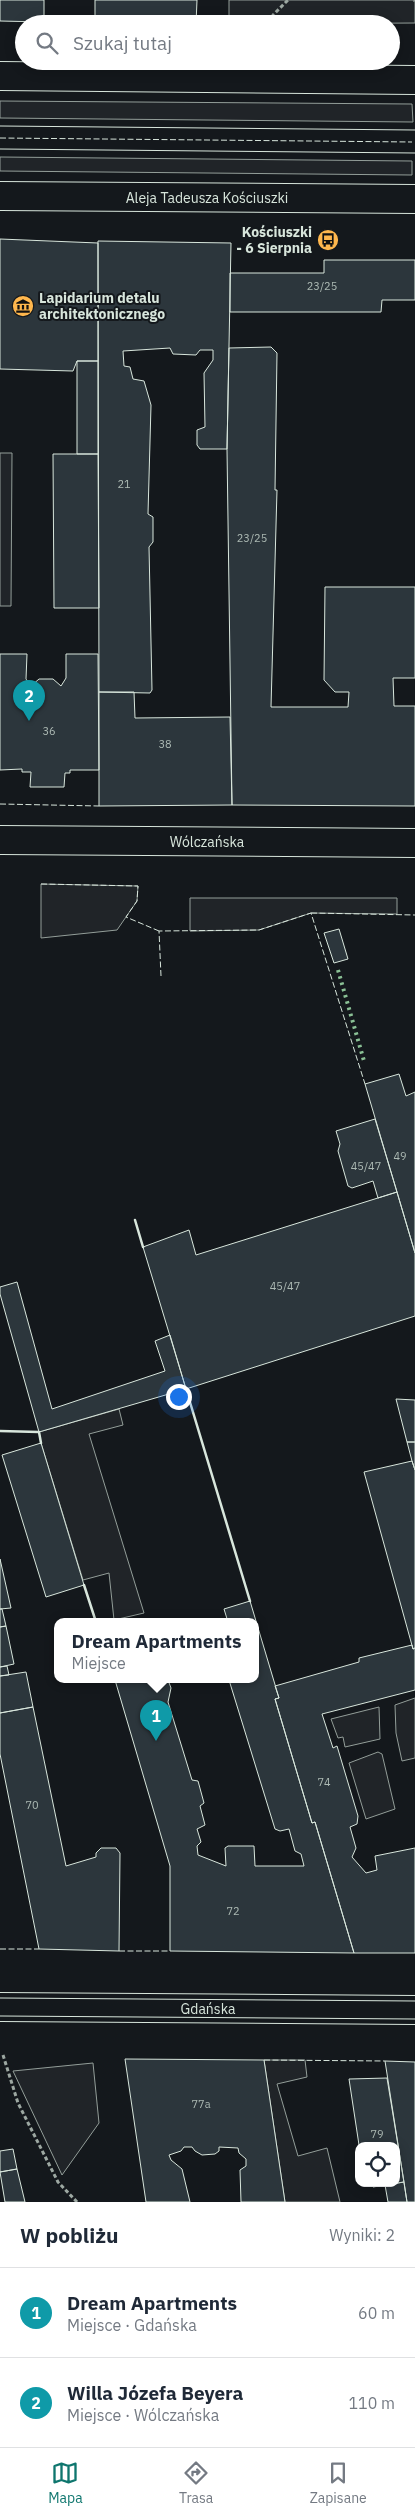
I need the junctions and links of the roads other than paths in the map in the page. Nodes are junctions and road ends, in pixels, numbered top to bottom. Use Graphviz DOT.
graph roads {
  1 [pos="0,76"];
  2 [pos="415,80"];
  3 [pos="0,196"];
  4 [pos="415,200"];
  5 [pos="0,840"];
  6 [pos="415,843"];
  7 [pos="0,2007"];
  8 [pos="415,2010"];
  1 -- 2 [label="street"];
  3 -- 4 [label="street, Aleja Tadeusza Kościuszki"];
  5 -- 6 [label="street, Wólczańska"];
  7 -- 8 [label="street, Gdańska"];
}
